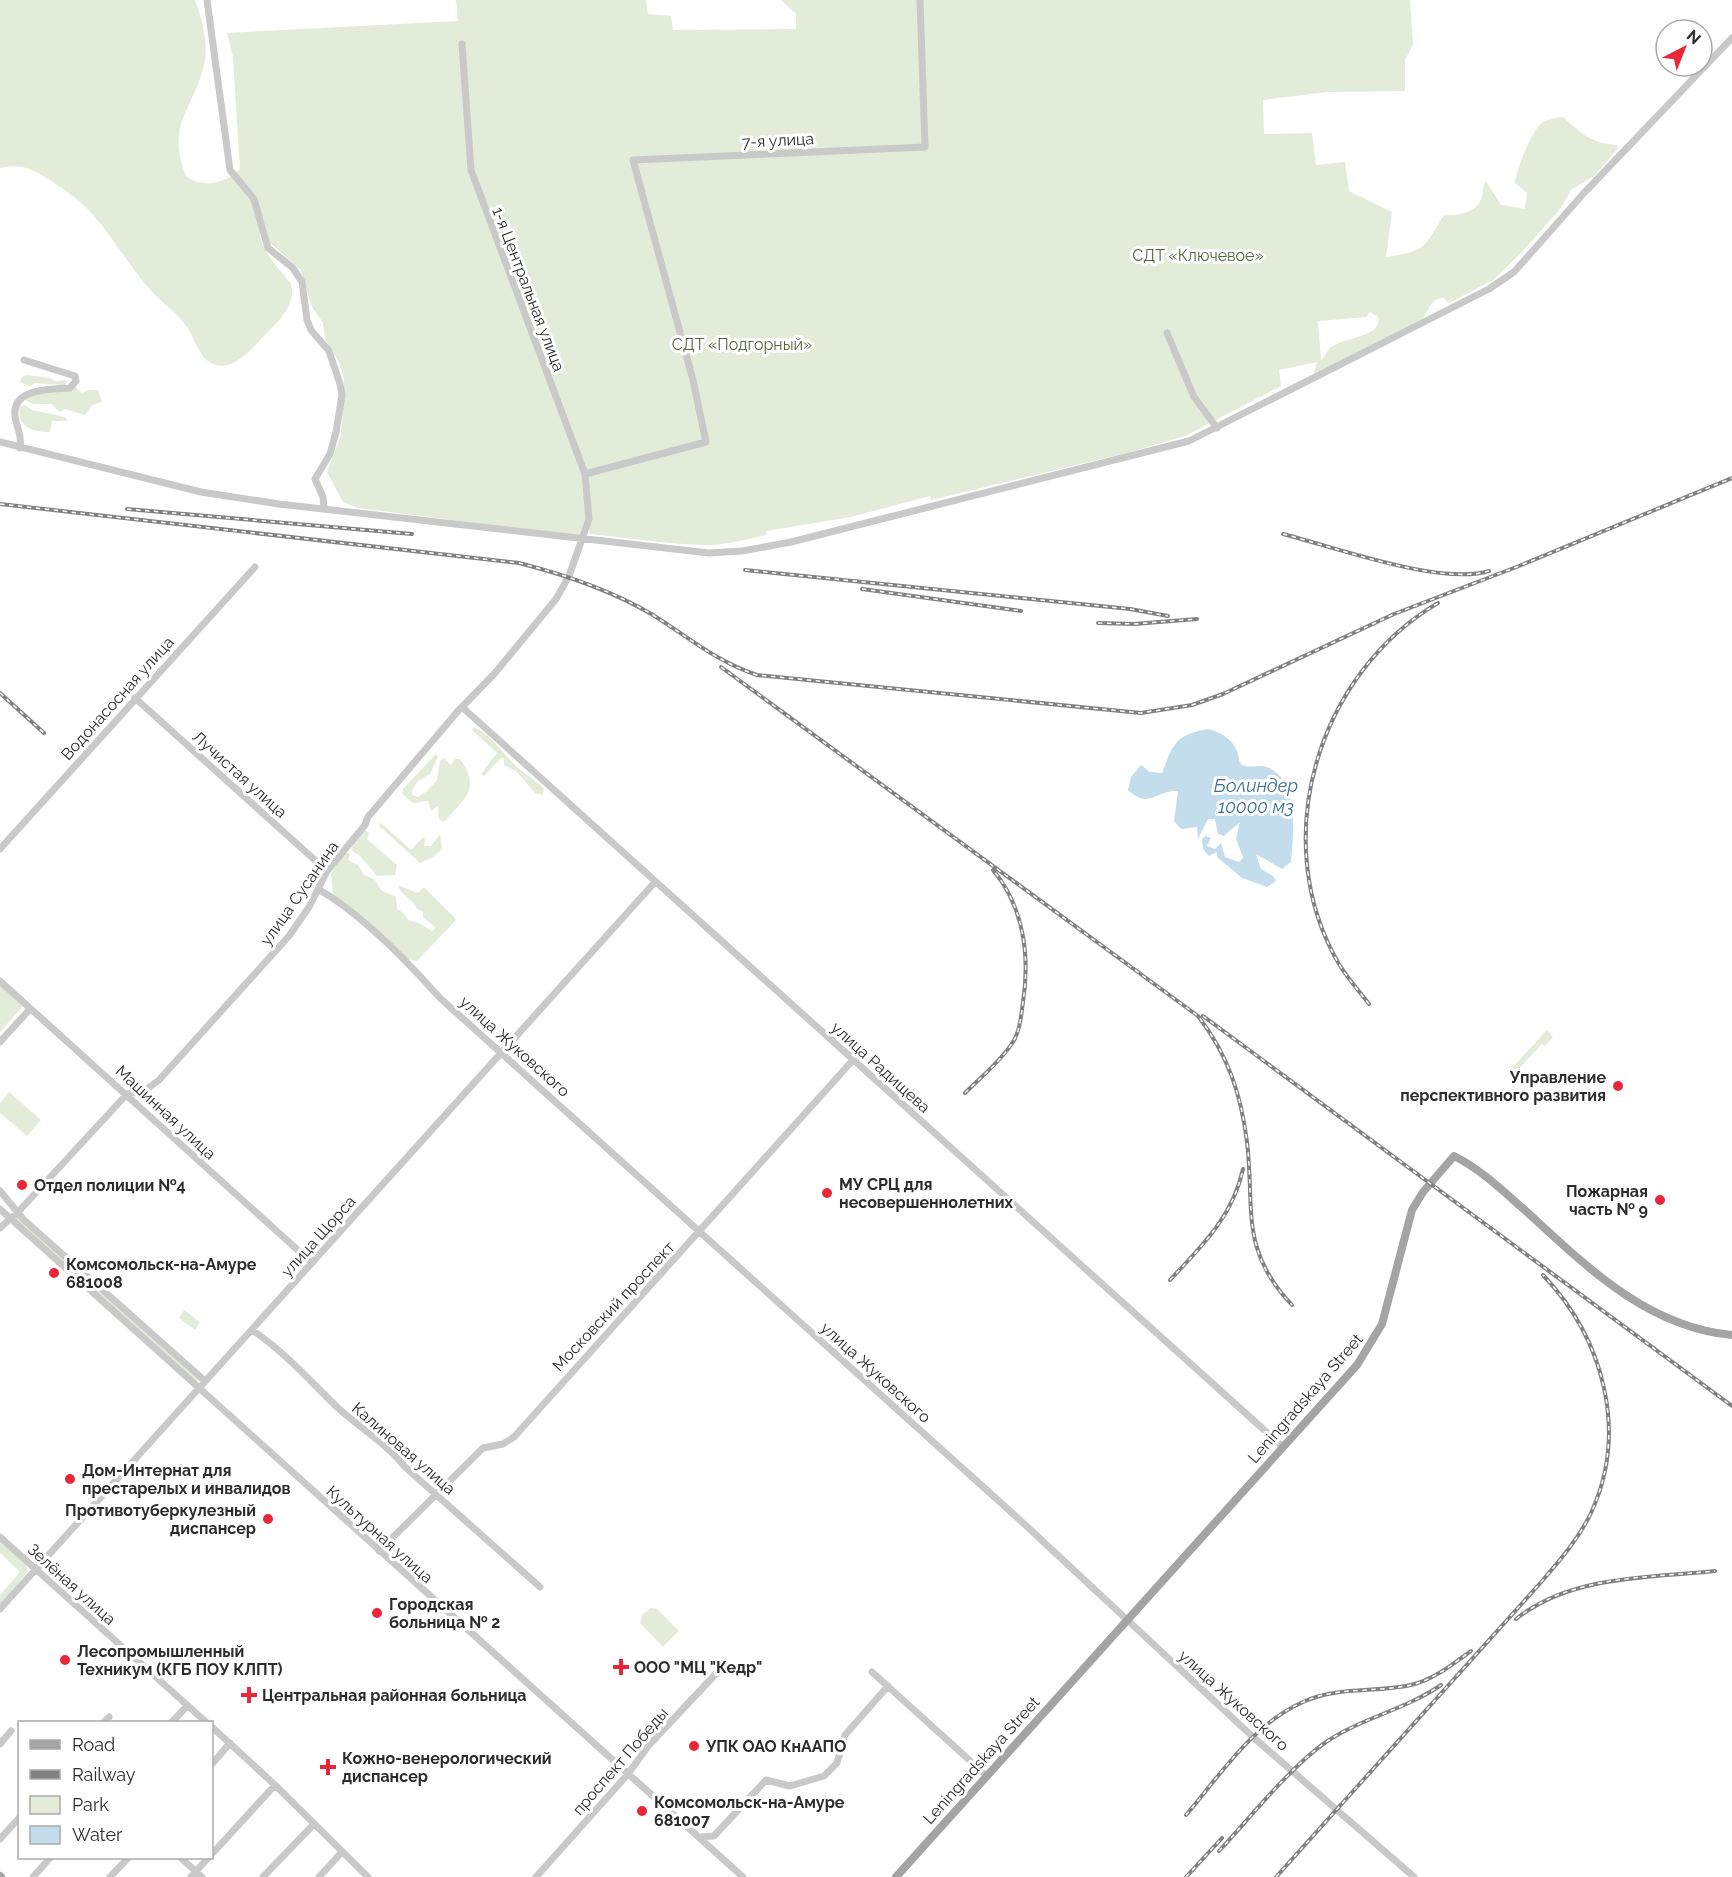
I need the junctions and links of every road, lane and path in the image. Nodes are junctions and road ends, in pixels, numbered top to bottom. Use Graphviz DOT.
graph roads {
  1 [pos="207,0"];
  2 [pos="920,0"];
  3 [pos="1732,38"];
  4 [pos="462,44"];
  5 [pos="1167,333"];
  6 [pos="24,360"];
  7 [pos="1217,428"];
  8 [pos="0,442"];
  9 [pos="20,448"];
  10 [pos="585,474"];
  11 [pos="324,507"];
  12 [pos="582,539"];
  13 [pos="255,567"];
  14 [pos="135,699"];
  15 [pos="462,707"];
  16 [pos="0,849"];
  17 [pos="327,871"];
  18 [pos="656,882"];
  19 [pos="318,889"];
  20 [pos="0,981"];
  21 [pos="30,1009"];
  22 [pos="0,1042"];
  23 [pos="502,1052"];
  24 [pos="853,1060"];
  25 [pos="127,1094"];
  26 [pos="0,1191"];
  27 [pos="0,1209"];
  28 [pos="18,1212"];
  29 [pos="9,1218"];
  30 [pos="0,1228"];
  31 [pos="701,1231"];
  32 [pos="312,1263"];
  33 [pos="252,1330"];
  34 [pos="1732,1335"];
  35 [pos="205,1381"];
  36 [pos="199,1388"];
  37 [pos="1283,1447"];
  38 [pos="437,1495"];
  39 [pos="0,1538"];
  40 [pos="379,1551"];
  41 [pos="35,1570"];
  42 [pos="540,1587"];
  43 [pos="0,1609"];
  44 [pos="1128,1619"];
  45 [pos="726,1663"];
  46 [pos="873,1672"];
  47 [pos="888,1686"];
  48 [pos="187,1706"];
  49 [pos="173,1721"];
  50 [pos="205,1721"];
  51 [pos="213,1728"];
  52 [pos="11,1731"];
  53 [pos="230,1743"];
  54 [pos="0,1744"];
  55 [pos="213,1763"];
  56 [pos="628,1774"];
  57 [pos="987,1776"];
  58 [pos="275,1785"];
  59 [pos="18,1819"];
  60 [pos="314,1824"];
  61 [pos="700,1838"];
  62 [pos="0,1839"];
  63 [pos="341,1852"];
  64 [pos="213,1853"];
  65 [pos="48,1859"];
  66 [pos="126,1859"];
  67 [pos="182,1859"];
  68 [pos="206,1859"];
  69 [pos="193,1874"];
  70 [pos="33,1877"];
  71 [pos="110,1877"];
  72 [pos="202,1877"];
  73 [pos="263,1877"];
  74 [pos="319,1877"];
  75 [pos="368,1877"];
  76 [pos="536,1877"];
  77 [pos="743,1877"];
  78 [pos="896,1877"];
  79 [pos="1414,1877"];
  1 -- 11 [label="street"];
  2 -- 10 [label="street, 7-я улица"];
  3 -- 7 [label="street"];
  4 -- 10 [label="street, 1-я Центральная улица"];
  5 -- 7 [label="street"];
  6 -- 9 [label="street"];
  7 -- 12 [label="street"];
  8 -- 9 [label="street"];
  9 -- 11 [label="street"];
  10 -- 12 [label="street, 1-я Центральная улица"];
  11 -- 12 [label="street"];
  12 -- 15 [label="street, улица Сусанина"];
  13 -- 14 [label="street, Водонасосная улица"];
  14 -- 16 [label="street, Водонасосная улица"];
  14 -- 17 [label="street, Лучистая улица"];
  15 -- 17 [label="street, улица Сусанина"];
  15 -- 18 [label="street, улица Радищева"];
  17 -- 19 [label="street, улица Сусанина"];
  18 -- 23 [label="street, улица Щорса"];
  18 -- 24 [label="street, улица Радищева"];
  19 -- 23 [label="street, улица Жуковского"];
  19 -- 25 [label="street, улица Сусанина"];
  20 -- 21 [label="street, Машинная улица"];
  21 -- 22 [label="street"];
  21 -- 25 [label="street, Машинная улица"];
  23 -- 31 [label="street, улица Жуковского"];
  23 -- 32 [label="street, улица Щорса"];
  24 -- 31 [label="street, Московский проспект"];
  24 -- 37 [label="street, улица Радищева"];
  25 -- 28 [label="street, улица Сусанина"];
  25 -- 32 [label="street, Машинная улица"];
  26 -- 28 [label="street"];
  27 -- 29 [label="street, Культурная улица"];
  28 -- 29 [label="street, улица Сусанина"];
  28 -- 35 [label="street"];
  29 -- 30 [label="street, улица Сусанина"];
  29 -- 36 [label="street, Культурная улица"];
  31 -- 38 [label="street, Московский проспект"];
  31 -- 44 [label="street, улица Жуковского"];
  32 -- 33 [label="street, улица Щорса"];
  33 -- 35 [label="street, улица Щорса"];
  33 -- 38 [label="street, Калиновая улица"];
  34 -- 37 [label="main road, Leningradskaya Street"];
  35 -- 36 [label="street, улица Щорса"];
  36 -- 40 [label="street, Культурная улица"];
  36 -- 41 [label="street, улица Щорса"];
  37 -- 44 [label="main road, Leningradskaya Street"];
  38 -- 40 [label="street, Московский проспект"];
  38 -- 42 [label="street, Калиновая улица"];
  39 -- 41 [label="street, Зелёная улица"];
  40 -- 56 [label="street, Культурная улица"];
  41 -- 43 [label="street, улица Щорса"];
  41 -- 48 [label="street, Зелёная улица"];
  44 -- 57 [label="main road, Leningradskaya Street"];
  44 -- 79 [label="street, улица Жуковского"];
  45 -- 56 [label="street, проспект Победы"];
  46 -- 47 [label="street"];
  47 -- 57 [label="street"];
  47 -- 61 [label="street"];
  48 -- 49 [label="street"];
  48 -- 50 [label="street, Зелёная улица"];
  51 -- 53 [label="street"];
  52 -- 54 [label="street"];
  53 -- 55 [label="street"];
  53 -- 58 [label="street"];
  56 -- 61 [label="street, Культурная улица"];
  56 -- 76 [label="street, проспект Победы"];
  57 -- 78 [label="main road, Leningradskaya Street"];
  58 -- 60 [label="street"];
  58 -- 64 [label="street"];
  59 -- 62 [label="street"];
  60 -- 63 [label="street"];
  60 -- 73 [label="street"];
  61 -- 77 [label="street, Культурная улица"];
  63 -- 74 [label="street"];
  63 -- 75 [label="street"];
  65 -- 70 [label="street"];
  66 -- 71 [label="street"];
  67 -- 69 [label="street"];
  68 -- 69 [label="street"];
  69 -- 72 [label="street"];
}
